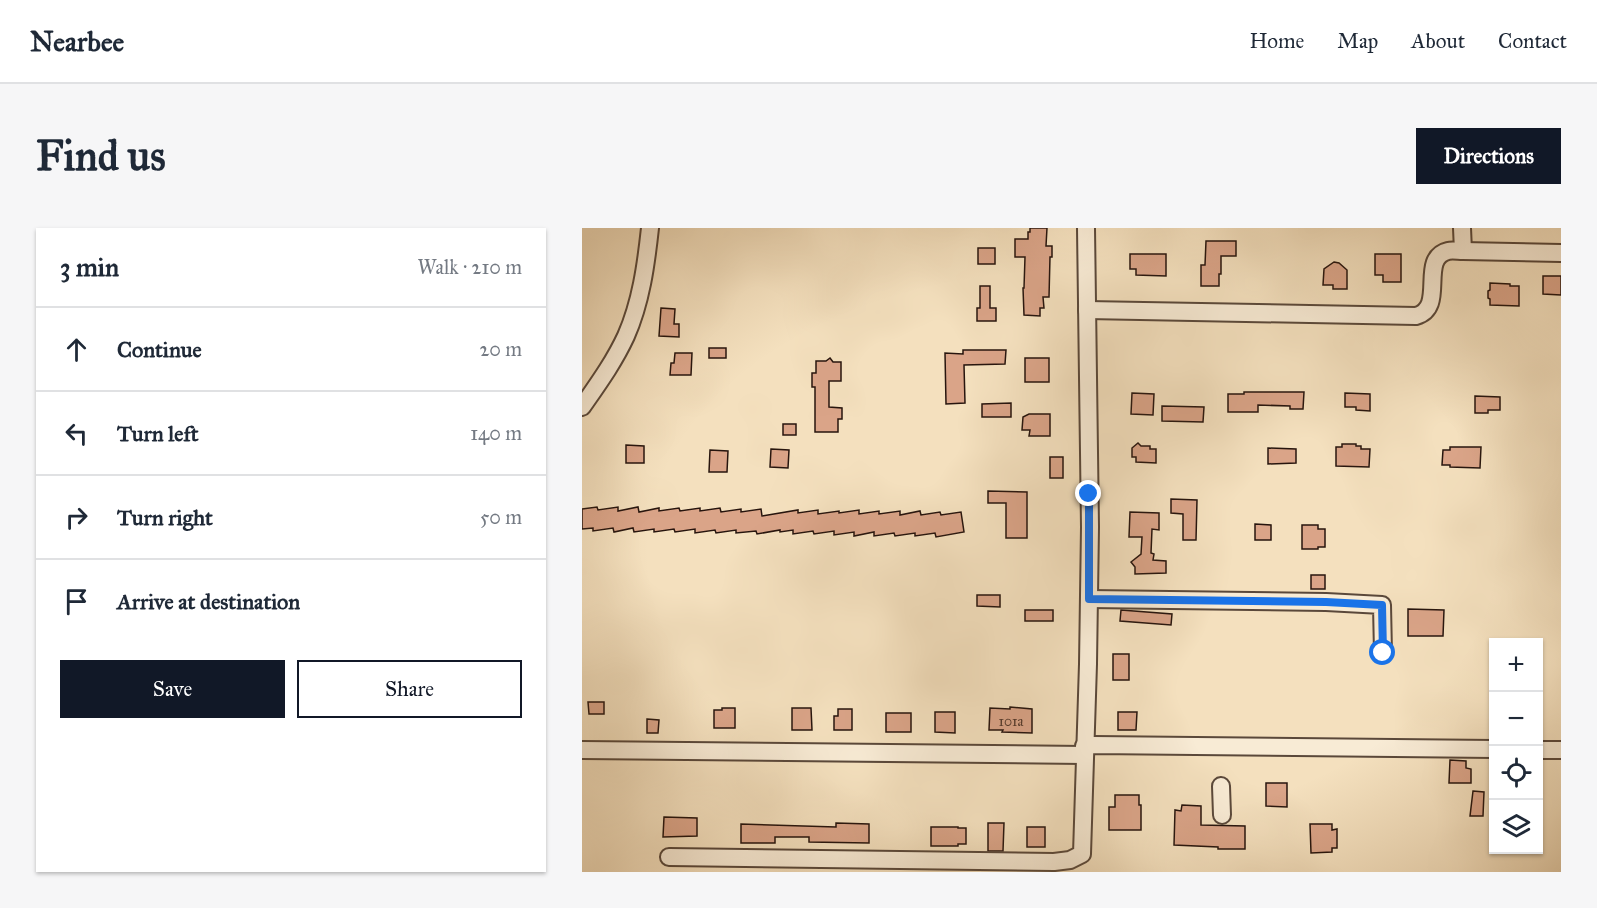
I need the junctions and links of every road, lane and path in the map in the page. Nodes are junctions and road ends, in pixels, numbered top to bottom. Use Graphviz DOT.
graph roads {
  1 [pos="650,228"];
  2 [pos="1086,228"];
  3 [pos="1462,228"];
  4 [pos="1463,251"];
  5 [pos="1561,253"];
  6 [pos="1087,310"];
  7 [pos="582,407"];
  8 [pos="1089,599"];
  9 [pos="1383,653"];
  10 [pos="1489,749"];
  11 [pos="582,750"];
  12 [pos="1543,750"];
  13 [pos="1561,750"];
  14 [pos="1084,751"];
  15 [pos="1221,786"];
  16 [pos="1222,815"];
  17 [pos="669,857"];
  1 -- 7 [label="street"];
  2 -- 6 [label="street"];
  3 -- 4 [label="street"];
  4 -- 5 [label="street"];
  4 -- 6 [label="street"];
  6 -- 8 [label="street"];
  8 -- 9 [label="street"];
  8 -- 14 [label="street"];
  10 -- 14 [label="street"];
  11 -- 14 [label="street"];
  12 -- 13 [label="street"];
  14 -- 17 [label="street"];
  15 -- 16 [label="street"];
}
